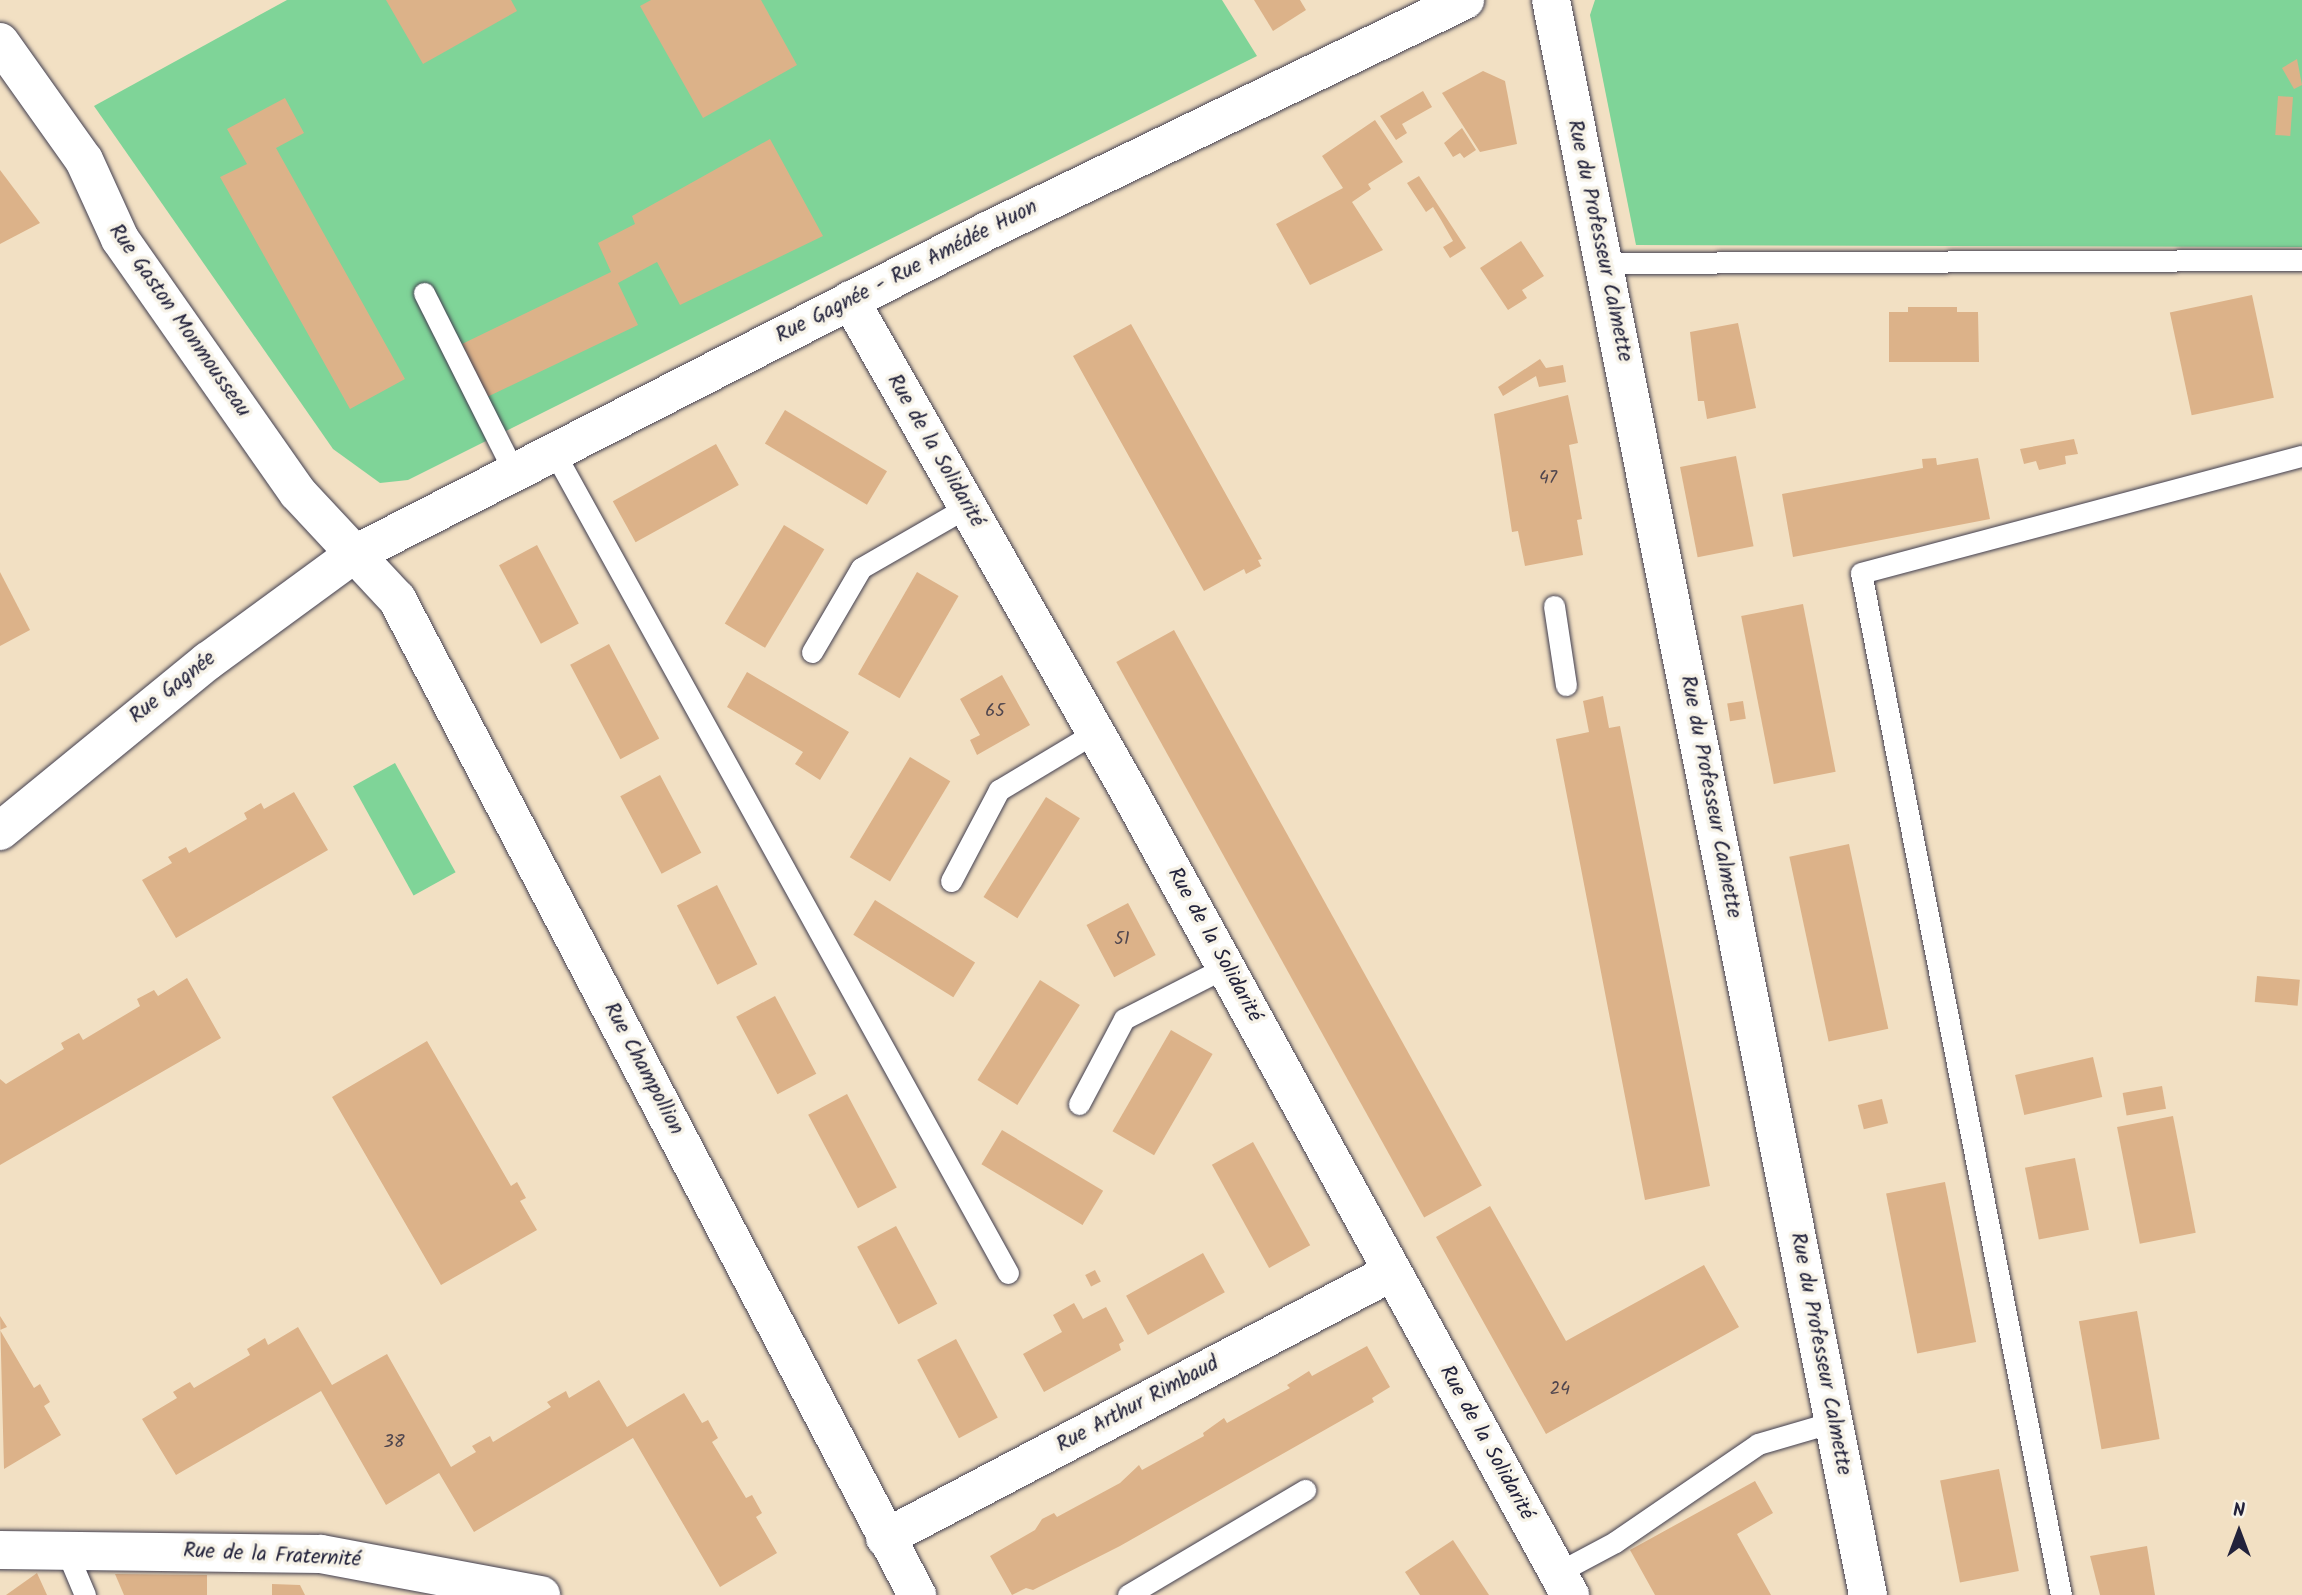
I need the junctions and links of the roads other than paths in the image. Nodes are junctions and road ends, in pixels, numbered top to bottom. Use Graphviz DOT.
graph roads {
  1 [pos="1465,0"];
  2 [pos="1550,0"];
  3 [pos="0,42"];
  4 [pos="2302,260"];
  5 [pos="1605,263"];
  6 [pos="424,293"];
  7 [pos="850,300"];
  8 [pos="554,452"];
  9 [pos="2302,456"];
  10 [pos="514,472"];
  11 [pos="967,507"];
  12 [pos="353,555"];
  13 [pos="1554,606"];
  14 [pos="812,652"];
  15 [pos="1566,685"];
  16 [pos="1096,732"];
  17 [pos="0,831"];
  18 [pos="951,881"];
  19 [pos="1226,967"];
  20 [pos="1079,1104"];
  21 [pos="1392,1272"];
  22 [pos="1008,1273"];
  23 [pos="1833,1422"];
  24 [pos="1305,1490"];
  25 [pos="885,1538"];
  26 [pos="0,1550"];
  27 [pos="66,1550"];
  28 [pos="1563,1584"];
  29 [pos="85,1595"];
  30 [pos="541,1595"];
  31 [pos="917,1595"];
  32 [pos="1128,1595"];
  33 [pos="1867,1595"];
  34 [pos="2061,1595"];
  1 -- 7 [label="street, Rue Gagnée - Rue Amédée Huon"];
  2 -- 5 [label="street, Rue du Professeur Calmette"];
  3 -- 12 [label="street, Rue Gaston Monmousseau"];
  4 -- 5 [label="lane"];
  5 -- 23 [label="street, Rue du Professeur Calmette"];
  6 -- 10 [label="lane"];
  7 -- 8 [label="street, Rue Gagnée - Rue Amédée Huon"];
  7 -- 11 [label="street, Rue de la Solidarité"];
  8 -- 10 [label="street, Rue Gagnée - Rue Amédée Huon"];
  8 -- 22 [label="lane"];
  9 -- 34 [label="lane"];
  10 -- 12 [label="street, Rue Gagnée - Rue Amédée Huon"];
  11 -- 14 [label="lane"];
  11 -- 16 [label="street, Rue de la Solidarité"];
  12 -- 17 [label="street, Rue Gagnée"];
  12 -- 25 [label="street, Rue Champollion"];
  13 -- 15 [label="lane"];
  16 -- 18 [label="lane"];
  16 -- 19 [label="street, Rue de la Solidarité"];
  19 -- 20 [label="lane"];
  19 -- 21 [label="street, Rue de la Solidarité"];
  21 -- 25 [label="street, Rue Arthur Rimbaud"];
  21 -- 28 [label="street, Rue de la Solidarité"];
  23 -- 28 [label="lane"];
  23 -- 33 [label="street, Rue du Professeur Calmette"];
  24 -- 32 [label="lane"];
  25 -- 31 [label="street, Rue Champollion"];
  26 -- 27 [label="street, Rue de la Fraternité"];
  27 -- 29 [label="lane"];
  27 -- 30 [label="street, Rue de la Fraternité"];
}
